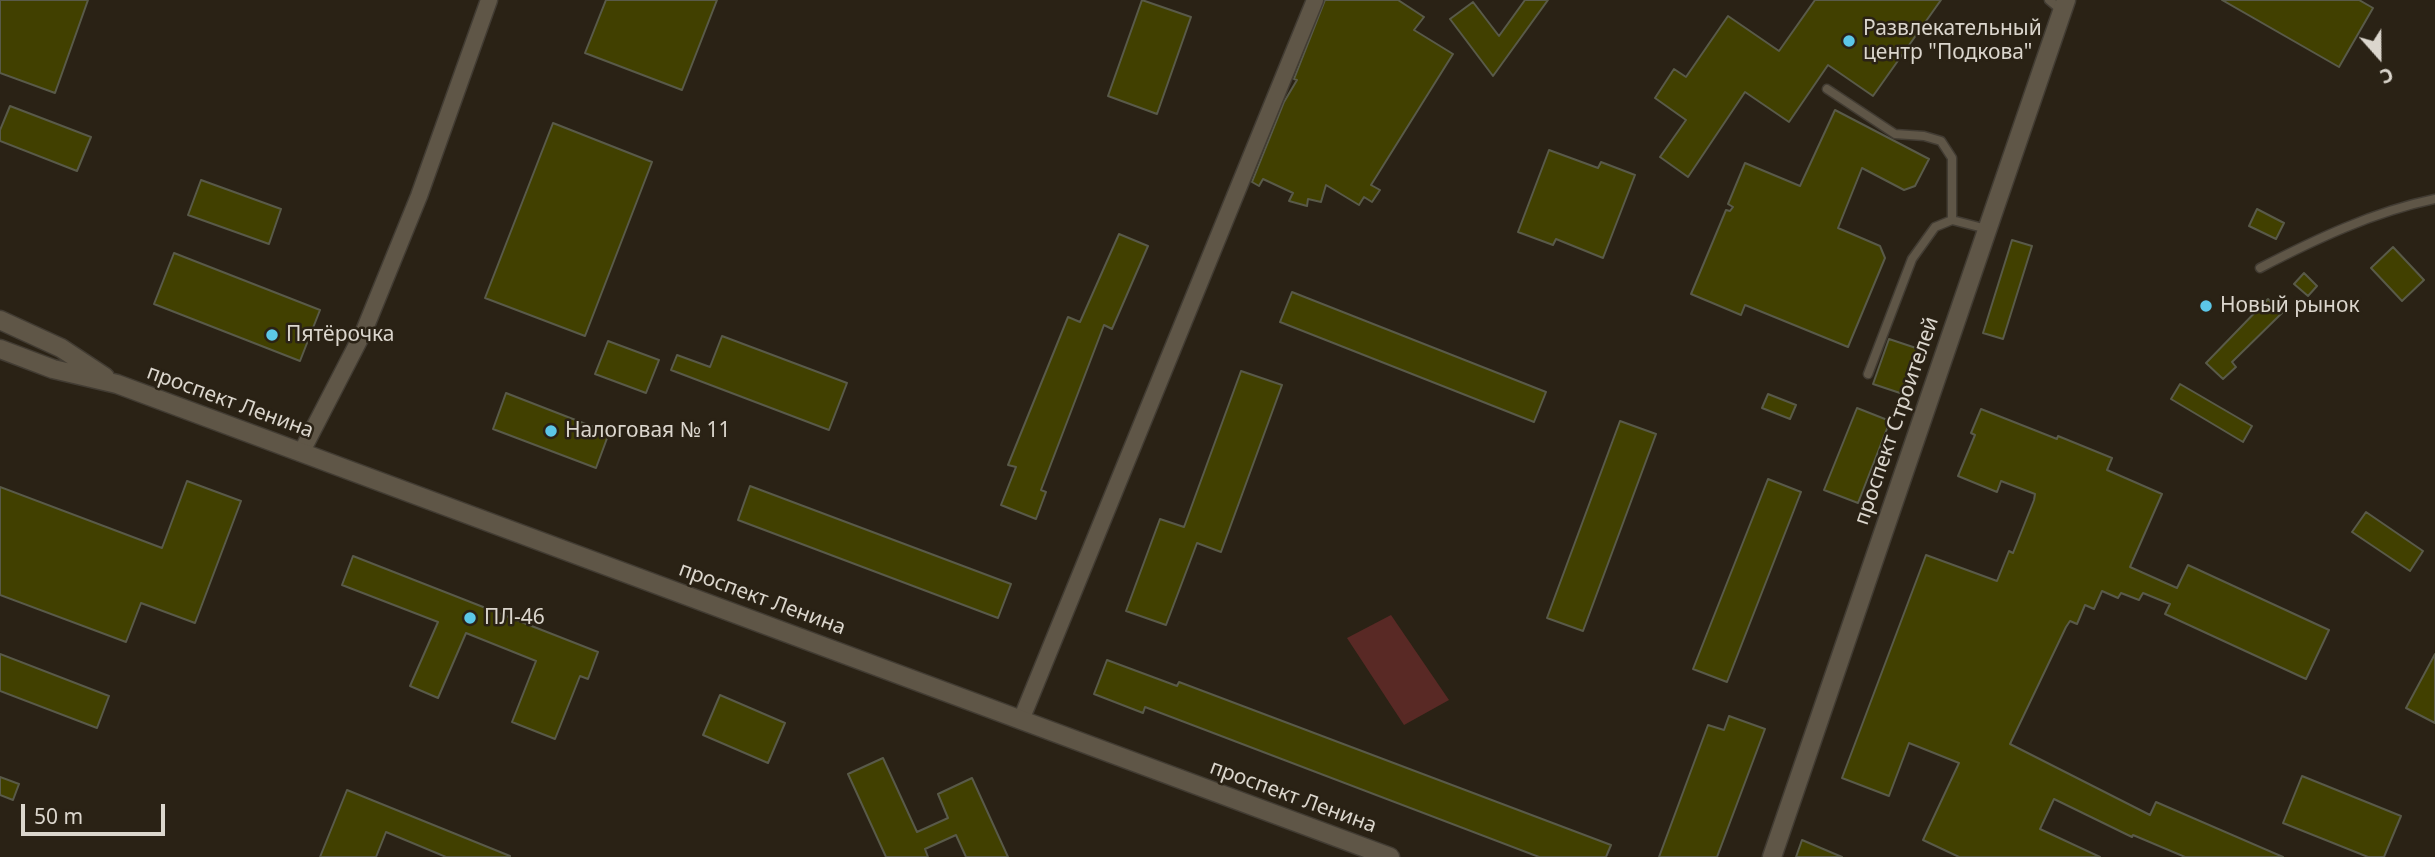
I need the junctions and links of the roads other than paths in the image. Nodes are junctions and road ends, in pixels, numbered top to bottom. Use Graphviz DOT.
graph roads {
  1 [pos="489,0"];
  2 [pos="1315,0"];
  3 [pos="2059,4"];
  4 [pos="1826,89"];
  5 [pos="2435,199"];
  6 [pos="1952,220"];
  7 [pos="1987,229"];
  8 [pos="2260,268"];
  9 [pos="0,320"];
  10 [pos="0,349"];
  11 [pos="1868,374"];
  12 [pos="117,384"];
  13 [pos="301,453"];
  14 [pos="1021,720"];
  15 [pos="1390,857"];
  16 [pos="1772,857"];
  1 -- 13 [label="street"];
  2 -- 14 [label="street"];
  3 -- 7 [label="street, проспект Строителей"];
  4 -- 6 [label="lane"];
  5 -- 8 [label="lane"];
  6 -- 7 [label="lane"];
  6 -- 11 [label="lane"];
  7 -- 16 [label="street, проспект Строителей"];
  9 -- 12 [label="street, проспект Ленина"];
  10 -- 12 [label="street, проспект Ленина"];
  12 -- 13 [label="street, проспект Ленина"];
  13 -- 14 [label="street, проспект Ленина"];
  14 -- 15 [label="street, проспект Ленина"];
}
